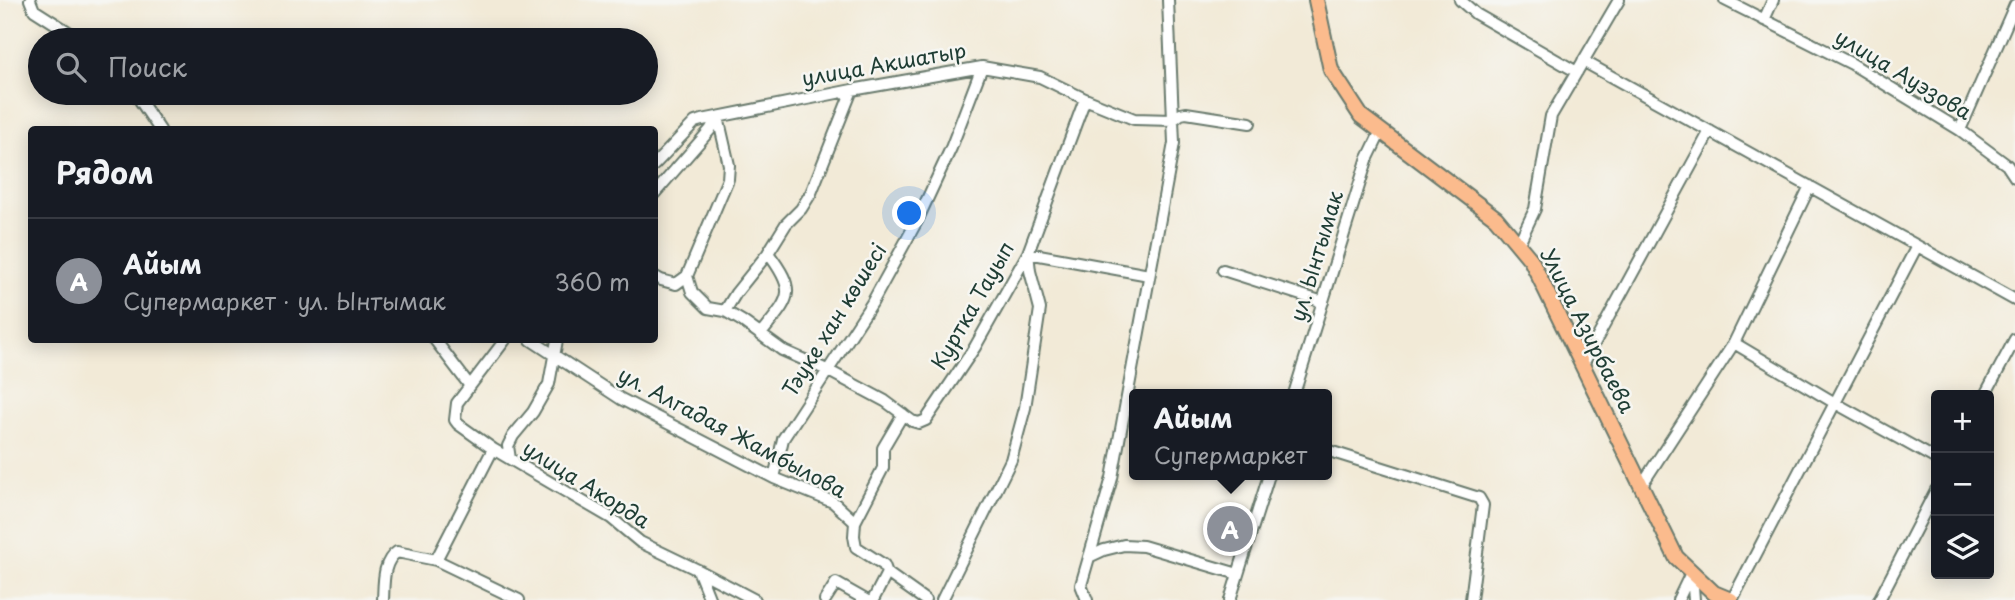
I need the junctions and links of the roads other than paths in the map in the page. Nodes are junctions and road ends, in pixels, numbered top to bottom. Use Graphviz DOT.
graph roads {
  1 [pos="30,0"];
  2 [pos="1168,0"];
  3 [pos="1316,0"];
  4 [pos="1460,0"];
  5 [pos="1619,0"];
  6 [pos="1725,0"];
  7 [pos="1773,0"];
  8 [pos="2015,5"];
  9 [pos="1764,20"];
  10 [pos="62,28"];
  11 [pos="1583,61"];
  12 [pos="982,67"];
  13 [pos="1577,72"];
  14 [pos="852,90"];
  15 [pos="1085,99"];
  16 [pos="143,105"];
  17 [pos="718,117"];
  18 [pos="1173,120"];
  19 [pos="1250,123"];
  20 [pos="157,126"];
  21 [pos="1960,130"];
  22 [pos="1381,131"];
  23 [pos="1710,131"];
  24 [pos="658,161"];
  25 [pos="2015,177"];
  26 [pos="1810,187"];
  27 [pos="658,189"];
  28 [pos="1518,245"];
  29 [pos="1917,246"];
  30 [pos="768,253"];
  31 [pos="1028,253"];
  32 [pos="1223,270"];
  33 [pos="1149,275"];
  34 [pos="687,276"];
  35 [pos="658,278"];
  36 [pos="2015,300"];
  37 [pos="1323,302"];
  38 [pos="725,311"];
  39 [pos="761,334"];
  40 [pos="2015,339"];
  41 [pos="1734,342"];
  42 [pos="437,343"];
  43 [pos="503,343"];
  44 [pos="536,343"];
  45 [pos="556,343"];
  46 [pos="553,353"];
  47 [pos="1583,364"];
  48 [pos="827,370"];
  49 [pos="470,386"];
  50 [pos="1296,389"];
  51 [pos="1988,390"];
  52 [pos="1835,403"];
  53 [pos="903,414"];
  54 [pos="493,449"];
  55 [pos="1332,452"];
  56 [pos="1931,456"];
  57 [pos="510,459"];
  58 [pos="774,478"];
  59 [pos="1267,480"];
  60 [pos="1641,486"];
  61 [pos="1931,500"];
  62 [pos="855,522"];
  63 [pos="1089,557"];
  64 [pos="436,560"];
  65 [pos="698,570"];
  66 [pos="1692,571"];
  67 [pos="887,573"];
  68 [pos="1238,575"];
  69 [pos="1081,586"];
  70 [pos="750,599"];
  71 [pos="383,600"];
  72 [pos="519,600"];
  73 [pos="710,600"];
  74 [pos="825,600"];
  75 [pos="866,600"];
  76 [pos="873,600"];
  77 [pos="925,600"];
  78 [pos="942,600"];
  79 [pos="1073,600"];
  80 [pos="1087,600"];
  81 [pos="1230,600"];
  82 [pos="1471,600"];
  83 [pos="1678,600"];
  84 [pos="1694,600"];
  85 [pos="1731,600"];
  86 [pos="1879,600"];
  1 -- 10 [label="street"];
  2 -- 18 [label="street"];
  3 -- 22 [label="main road, Улица Азирбаева"];
  4 -- 13 [label="street"];
  5 -- 11 [label="street"];
  6 -- 9 [label="street, улица Ауэзова"];
  7 -- 9 [label="street"];
  8 -- 21 [label="street"];
  9 -- 21 [label="street, улица Ауэзова"];
  11 -- 13 [label="street"];
  11 -- 23 [label="street"];
  12 -- 14 [label="street, улица Акшатыр"];
  12 -- 15 [label="street, улица Акшатыр"];
  12 -- 48 [label="street, Тәуке хан көшесі"];
  13 -- 28 [label="street"];
  14 -- 17 [label="street, улица Акшатыр"];
  14 -- 30 [label="street"];
  15 -- 18 [label="street, улица Акшатыр"];
  15 -- 31 [label="street, Куртка Тауып"];
  16 -- 20 [label="street"];
  17 -- 24 [label="street, улица Акшатыр"];
  17 -- 27 [label="street"];
  17 -- 34 [label="street"];
  18 -- 19 [label="street, улица Акшатыр"];
  18 -- 33 [label="street"];
  21 -- 25 [label="street, улица Ауэзова"];
  22 -- 28 [label="main road, Улица Азирбаева"];
  22 -- 37 [label="street, ул. Ынтымак"];
  23 -- 26 [label="street"];
  23 -- 47 [label="street"];
  26 -- 29 [label="street"];
  26 -- 41 [label="street"];
  28 -- 47 [label="main road, Улица Азирбаева"];
  29 -- 36 [label="street"];
  29 -- 52 [label="street"];
  30 -- 38 [label="street"];
  30 -- 39 [label="street"];
  31 -- 33 [label="street"];
  31 -- 53 [label="street, Куртка Тауып"];
  31 -- 78 [label="street"];
  32 -- 37 [label="street"];
  33 -- 63 [label="street"];
  34 -- 35 [label="street"];
  34 -- 38 [label="street"];
  37 -- 50 [label="street, ул. Ынтымак"];
  38 -- 39 [label="street"];
  39 -- 48 [label="street"];
  40 -- 51 [label="street"];
  41 -- 52 [label="street"];
  41 -- 60 [label="street"];
  42 -- 49 [label="street"];
  43 -- 49 [label="street"];
  44 -- 46 [label="street, ул. Алгадая Жамбылова"];
  45 -- 46 [label="street"];
  46 -- 57 [label="street"];
  46 -- 58 [label="street, ул. Алгадая Жамбылова"];
  47 -- 60 [label="main road, Улица Азирбаева"];
  48 -- 53 [label="street"];
  48 -- 58 [label="street, Тәуке хан көшесі"];
  49 -- 54 [label="street, улица Акорда"];
  52 -- 56 [label="street"];
  52 -- 85 [label="street"];
  53 -- 62 [label="street"];
  54 -- 57 [label="street, улица Акорда"];
  54 -- 64 [label="street"];
  55 -- 82 [label="street"];
  57 -- 65 [label="street, улица Акорда"];
  58 -- 62 [label="street, ул. Алгадая Жамбылова"];
  59 -- 68 [label="street"];
  60 -- 66 [label="main road, Улица Азирбаева"];
  61 -- 86 [label="street"];
  62 -- 67 [label="street, ул. Алгадая Жамбылова"];
  63 -- 68 [label="street"];
  63 -- 69 [label="street"];
  64 -- 71 [label="street"];
  64 -- 72 [label="street"];
  65 -- 70 [label="street, улица Акорда"];
  65 -- 73 [label="street"];
  66 -- 83 [label="street"];
  66 -- 84 [label="street"];
  66 -- 85 [label="main road, Улица Азирбаева"];
  67 -- 76 [label="street"];
  67 -- 77 [label="street, ул. Алгадая Жамбылова"];
  68 -- 81 [label="street"];
  69 -- 79 [label="street"];
  69 -- 80 [label="street"];
  74 -- 75 [label="street"];
}
